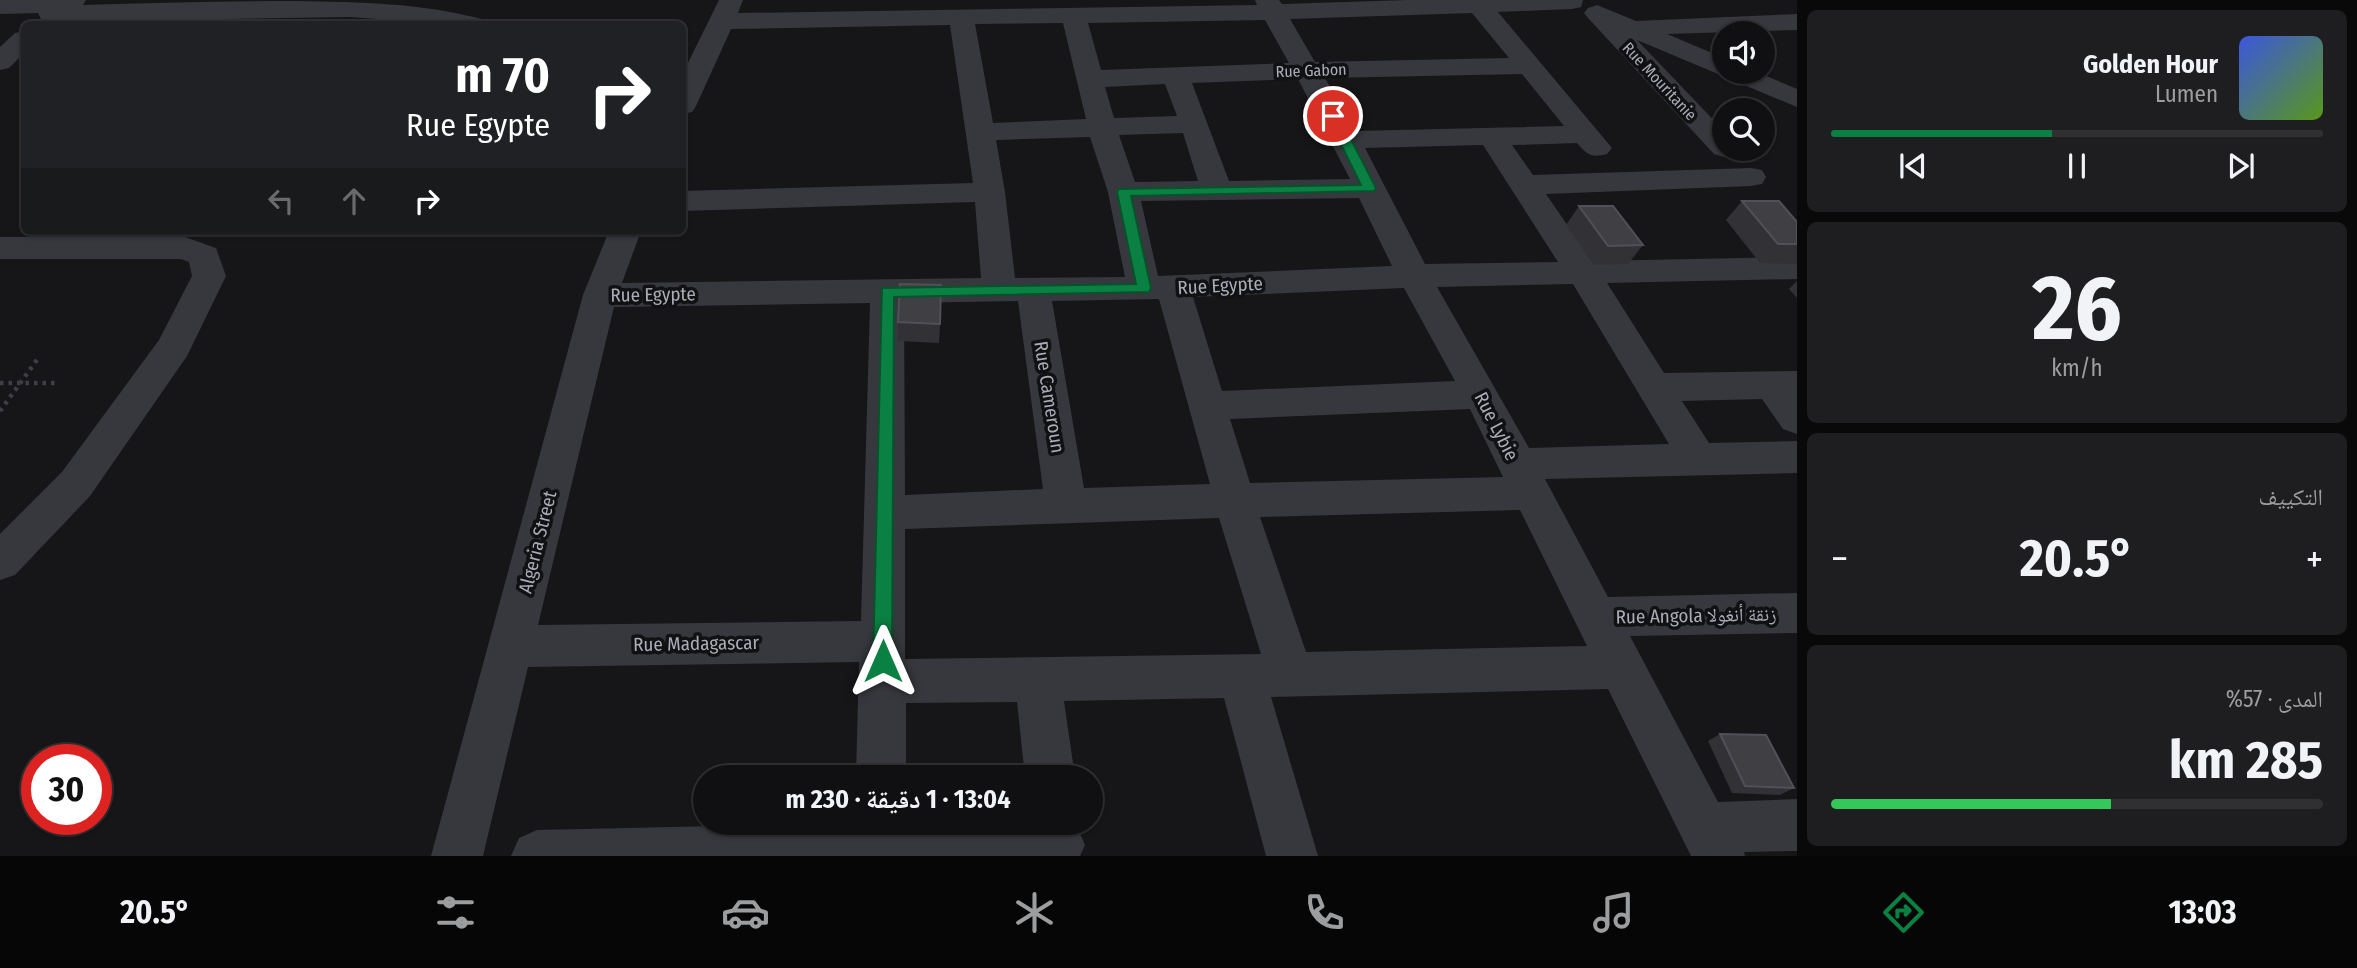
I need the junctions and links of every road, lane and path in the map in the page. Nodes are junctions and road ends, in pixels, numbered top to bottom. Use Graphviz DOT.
graph roads {
  1 [pos="1692,0"];
  2 [pos="186,4"];
  3 [pos="1579,5"];
  4 [pos="0,6"];
  5 [pos="1270,6"];
  6 [pos="1480,6"];
  7 [pos="1154,7"];
  8 [pos="727,10"];
  9 [pos="55,11"];
  10 [pos="977,11"];
  11 [pos="1074,16"];
  12 [pos="463,21"];
  13 [pos="1718,21"];
  14 [pos="1797,22"];
  15 [pos="1775,23"];
  16 [pos="1712,25"];
  17 [pos="1630,27"];
  18 [pos="21,42"];
  19 [pos="0,62"];
  20 [pos="1712,63"];
  21 [pos="1530,66"];
  22 [pos="1308,70"];
  23 [pos="1175,75"];
  24 [pos="1091,79"];
  25 [pos="1762,84"];
  26 [pos="686,97"];
  27 [pos="1797,99"];
  28 [pos="1194,124"];
  29 [pos="1102,128"];
  30 [pos="981,132"];
  31 [pos="1586,134"];
  32 [pos="1712,136"];
  33 [pos="1492,137"];
  34 [pos="1346,140"];
  35 [pos="1736,161"];
  36 [pos="1623,181"];
  37 [pos="1523,185"];
  38 [pos="1369,188"];
  39 [pos="1217,191"];
  40 [pos="990,192"];
  41 [pos="1123,192"];
  42 [pos="686,201"];
  43 [pos="623,235"];
  44 [pos="0,248"];
  45 [pos="1797,268"];
  46 [pos="1583,274"];
  47 [pos="1414,276"];
  48 [pos="1158,288"];
  49 [pos="1016,290"];
  50 [pos="887,292"];
  51 [pos="600,295"];
  52 [pos="39,357"];
  53 [pos="0,383"];
  54 [pos="59,383"];
  55 [pos="21,384"];
  56 [pos="1784,385"];
  57 [pos="1652,387"];
  58 [pos="1480,394"];
  59 [pos="1207,406"];
  60 [pos="0,411"];
  61 [pos="1797,419"];
  62 [pos="1797,457"];
  63 [pos="1699,460"];
  64 [pos="1523,478"];
  65 [pos="1235,502"];
  66 [pos="1066,505"];
  67 [pos="885,513"];
  68 [pos="0,562"];
  69 [pos="1797,613"];
  70 [pos="1596,617"];
  71 [pos="511,646"];
  72 [pos="883,661"];
  73 [pos="1621,667"];
  74 [pos="1290,673"];
  75 [pos="1241,674"];
  76 [pos="1038,681"];
  77 [pos="881,765"];
  78 [pos="1048,765"];
  79 [pos="1797,825"];
  80 [pos="881,835"];
  81 [pos="1058,841"];
  82 [pos="1712,842"];
  83 [pos="457,856"];
  84 [pos="537,856"];
  85 [pos="1292,856"];
  1 -- 13 [label="street"];
  2 -- 9 [label="street"];
  2 -- 12 [label="street"];
  3 -- 6 [label="street"];
  3 -- 17 [label="street"];
  3 -- 32 [label="street, Rue Mouritanie"];
  4 -- 9 [label="street"];
  5 -- 6 [label="street"];
  5 -- 7 [label="street"];
  5 -- 22 [label="street, Rue Lybie"];
  6 -- 21 [label="street"];
  7 -- 11 [label="street"];
  8 -- 10 [label="street"];
  8 -- 26 [label="street"];
  10 -- 11 [label="street"];
  10 -- 30 [label="street, Rue Cameroun"];
  11 -- 24 [label="street"];
  14 -- 15 [label="street"];
  16 -- 17 [label="street"];
  17 -- 20 [label="street"];
  18 -- 19 [label="street"];
  21 -- 22 [label="street, Rue Gabon"];
  21 -- 31 [label="street"];
  22 -- 23 [label="street, Rue Gabon"];
  22 -- 34 [label="street, Rue Lybie"];
  23 -- 24 [label="street, Rue Gabon"];
  23 -- 28 [label="street"];
  24 -- 29 [label="street"];
  25 -- 27 [label="street"];
  28 -- 29 [label="street"];
  28 -- 39 [label="street"];
  29 -- 30 [label="street"];
  29 -- 41 [label="street"];
  30 -- 40 [label="street, Rue Cameroun"];
  31 -- 33 [label="street"];
  31 -- 36 [label="street"];
  33 -- 34 [label="street"];
  33 -- 37 [label="street"];
  34 -- 38 [label="street, Rue Lybie"];
  35 -- 36 [label="street, Rue Mouritanie"];
  36 -- 37 [label="street"];
  37 -- 46 [label="street"];
  38 -- 39 [label="street"];
  38 -- 47 [label="street, Rue Lybie"];
  39 -- 41 [label="street"];
  40 -- 42 [label="street"];
  40 -- 49 [label="street, Rue Cameroun"];
  41 -- 48 [label="street"];
  43 -- 51 [label="street, Algeria Street"];
  44 -- 68 [label="street"];
  45 -- 46 [label="street, Rue Egypte"];
  46 -- 47 [label="street, Rue Egypte"];
  46 -- 57 [label="street"];
  47 -- 48 [label="street, Rue Egypte"];
  47 -- 58 [label="street, Rue Lybie"];
  48 -- 49 [label="street, Rue Egypte"];
  48 -- 59 [label="street"];
  49 -- 50 [label="street, Rue Egypte"];
  49 -- 66 [label="street, Rue Cameroun"];
  50 -- 51 [label="street, Rue Egypte"];
  50 -- 67 [label="street"];
  51 -- 71 [label="street, Algeria Street"];
  52 -- 55 [label="path"];
  53 -- 55 [label="path"];
  54 -- 55 [label="path"];
  55 -- 60 [label="path"];
  56 -- 57 [label="street"];
  56 -- 61 [label="street"];
  57 -- 63 [label="street"];
  58 -- 59 [label="street"];
  58 -- 64 [label="street, Rue Lybie"];
  59 -- 65 [label="street"];
  62 -- 63 [label="street"];
  63 -- 64 [label="street"];
  64 -- 65 [label="street"];
  64 -- 70 [label="street, Rue Lybie"];
  65 -- 66 [label="street"];
  65 -- 74 [label="street"];
  66 -- 67 [label="street"];
  67 -- 72 [label="street"];
  69 -- 70 [label="street, Rue Angola زنقة أنغولا"];
  70 -- 73 [label="street, Rue Lybie"];
  71 -- 72 [label="street, Rue Madagascar"];
  71 -- 83 [label="street, Algeria Street"];
  72 -- 76 [label="street, Rue Madagascar"];
  72 -- 77 [label="street"];
  73 -- 74 [label="street, Rue Madagascar"];
  73 -- 82 [label="street, Rue Lybie"];
  74 -- 75 [label="street, Rue Madagascar"];
  75 -- 76 [label="street, Rue Madagascar"];
  75 -- 85 [label="street"];
  76 -- 78 [label="street"];
  79 -- 82 [label="street"];
  80 -- 81 [label="street"];
  80 -- 84 [label="street"];
}
